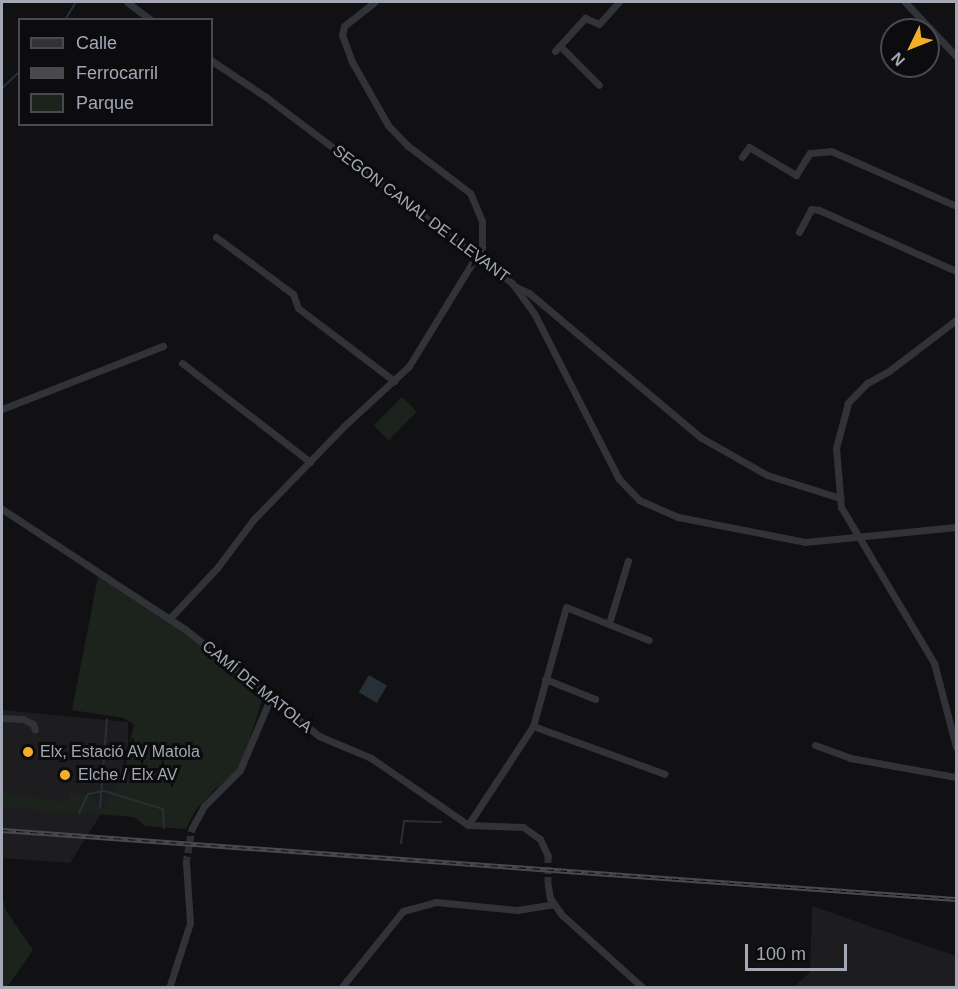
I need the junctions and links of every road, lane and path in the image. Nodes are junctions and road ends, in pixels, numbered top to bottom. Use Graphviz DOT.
graph roads {
  1 [pos="127,2"];
  2 [pos="375,2"];
  3 [pos="619,2"];
  4 [pos="905,2"];
  5 [pos="148,18"];
  6 [pos="957,56"];
  7 [pos="213,62"];
  8 [pos="599,85"];
  9 [pos="742,157"];
  10 [pos="957,206"];
  11 [pos="799,232"];
  12 [pos="216,237"];
  13 [pos="478,257"];
  14 [pos="957,271"];
  15 [pos="514,286"];
  16 [pos="957,320"];
  17 [pos="163,346"];
  18 [pos="182,363"];
  19 [pos="394,381"];
  20 [pos="2,409"];
  21 [pos="310,462"];
  22 [pos="840,498"];
  23 [pos="2,509"];
  24 [pos="957,527"];
  25 [pos="857,538"];
  26 [pos="628,561"];
  27 [pos="170,618"];
  28 [pos="609,623"];
  29 [pos="649,640"];
  30 [pos="545,679"];
  31 [pos="270,699"];
  32 [pos="596,699"];
  33 [pos="2,718"];
  34 [pos="533,726"];
  35 [pos="35,730"];
  36 [pos="815,745"];
  37 [pos="957,747"];
  38 [pos="664,774"];
  39 [pos="957,777"];
  40 [pos="468,825"];
  41 [pos="192,828"];
  42 [pos="548,856"];
  43 [pos="186,863"];
  44 [pos="548,886"];
  45 [pos="554,904"];
  46 [pos="169,987"];
  47 [pos="341,987"];
  48 [pos="643,987"];
  1 -- 5 [label="street"];
  2 -- 13 [label="street"];
  3 -- 8 [label="street"];
  4 -- 6 [label="street"];
  7 -- 13 [label="street, SEGON CANAL DE LLEVANT"];
  9 -- 10 [label="street"];
  11 -- 14 [label="street"];
  12 -- 19 [label="street"];
  13 -- 15 [label="street, SEGON CANAL DE LLEVANT"];
  13 -- 19 [label="street"];
  15 -- 22 [label="street"];
  15 -- 25 [label="street, SEGON CANAL DE LLEVANT"];
  16 -- 22 [label="street"];
  17 -- 20 [label="street"];
  18 -- 21 [label="street"];
  19 -- 21 [label="street"];
  21 -- 27 [label="street"];
  22 -- 25 [label="street"];
  23 -- 27 [label="street, CAMÍ DE MATOLA"];
  24 -- 25 [label="street, SEGON CANAL DE LLEVANT"];
  25 -- 37 [label="street"];
  26 -- 28 [label="street"];
  27 -- 31 [label="street, CAMÍ DE MATOLA"];
  28 -- 29 [label="street"];
  28 -- 30 [label="street"];
  30 -- 32 [label="street"];
  30 -- 34 [label="street"];
  31 -- 40 [label="street, CAMÍ DE MATOLA"];
  31 -- 41 [label="street"];
  33 -- 35 [label="street"];
  34 -- 38 [label="street"];
  34 -- 40 [label="street"];
  36 -- 39 [label="street"];
  40 -- 42 [label="street"];
  43 -- 46 [label="street"];
  44 -- 45 [label="street"];
  45 -- 47 [label="street"];
  45 -- 48 [label="street"];
}
